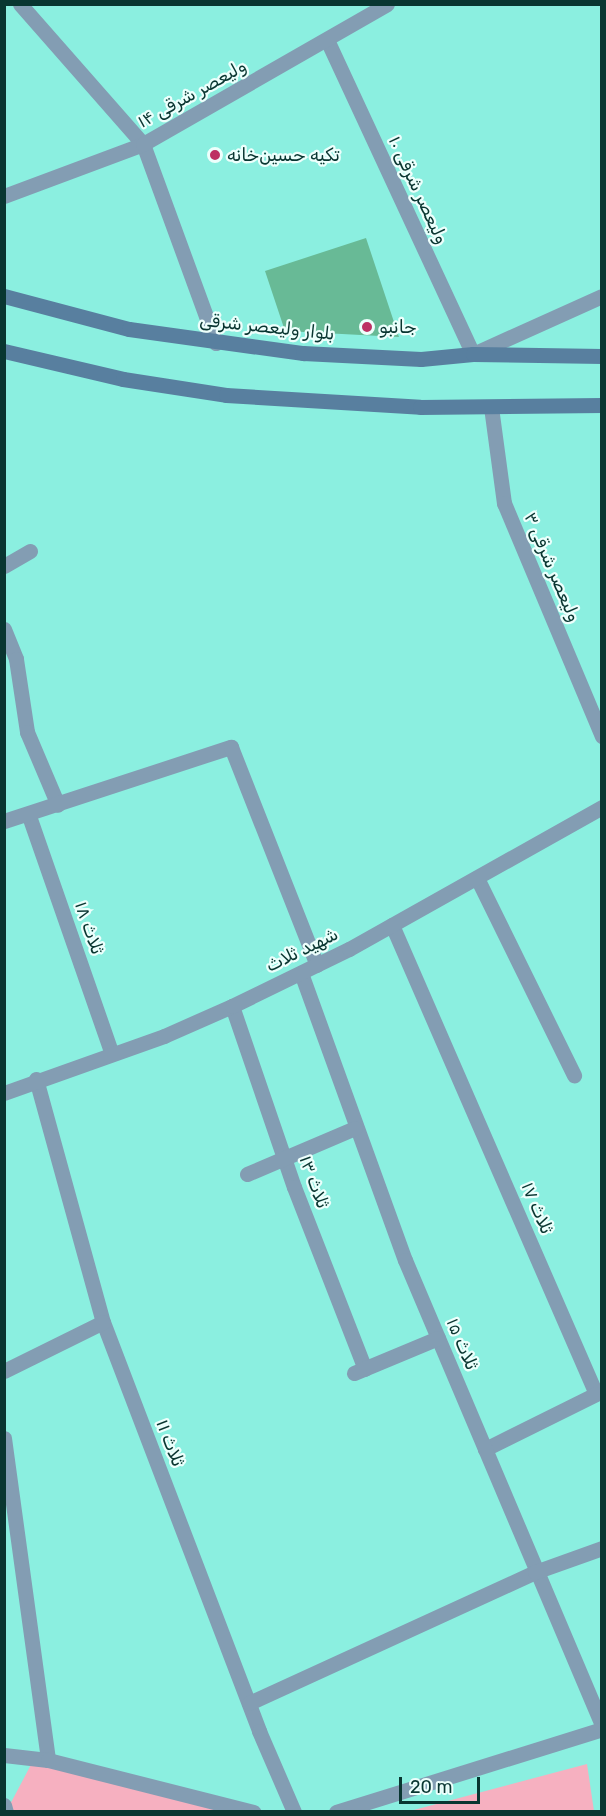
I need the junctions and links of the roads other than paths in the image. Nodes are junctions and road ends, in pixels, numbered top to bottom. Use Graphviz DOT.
graph roads {
  1 [pos="20,4"];
  2 [pos="387,4"];
  3 [pos="328,42"];
  4 [pos="143,144"];
  5 [pos="4,196"];
  6 [pos="4,296"];
  7 [pos="602,296"];
  8 [pos="216,343"];
  9 [pos="4,351"];
  10 [pos="473,354"];
  11 [pos="602,356"];
  12 [pos="602,405"];
  13 [pos="491,406"];
  14 [pos="30,551"];
  15 [pos="4,566"];
  16 [pos="4,629"];
  17 [pos="602,736"];
  18 [pos="58,804"];
  19 [pos="602,807"];
  20 [pos="29,816"];
  21 [pos="4,821"];
  22 [pos="477,878"];
  23 [pos="392,925"];
  24 [pos="317,964"];
  25 [pos="302,972"];
  26 [pos="232,1006"];
  27 [pos="111,1052"];
  28 [pos="574,1075"];
  29 [pos="36,1080"];
  30 [pos="4,1093"];
  31 [pos="355,1128"];
  32 [pos="285,1158"];
  33 [pos="247,1174"];
  34 [pos="103,1322"];
  35 [pos="438,1338"];
  36 [pos="4,1371"];
  37 [pos="4,1438"];
  38 [pos="485,1449"];
  39 [pos="602,1548"];
  40 [pos="535,1572"];
  41 [pos="249,1703"];
  42 [pos="602,1727"];
  43 [pos="4,1755"];
  44 [pos="48,1760"];
  45 [pos="4,1806"];
  46 [pos="6,1812"];
  47 [pos="254,1812"];
  48 [pos="294,1812"];
  49 [pos="336,1812"];
  1 -- 4 [label="street"];
  2 -- 3 [label="street, ولیعصر شرقی ۱۴"];
  3 -- 4 [label="street, ولیعصر شرقی ۱۴"];
  3 -- 10 [label="street, ولیعصر شرقی ۱۰"];
  4 -- 5 [label="street, ولیعصر شرقی ۱۴"];
  4 -- 8 [label="street"];
  6 -- 8 [label="street, بلوار ولیعصر شرقی"];
  7 -- 10 [label="street"];
  8 -- 10 [label="street, بلوار ولیعصر شرقی"];
  9 -- 13 [label="street"];
  10 -- 11 [label="street, بلوار ولیعصر شرقی"];
  12 -- 13 [label="street"];
  13 -- 17 [label="street, ولیعصر شرقی ۳"];
  14 -- 15 [label="street"];
  16 -- 18 [label="street"];
  18 -- 20 [label="street"];
  18 -- 24 [label="street"];
  19 -- 22 [label="street, شهید ثلاث"];
  20 -- 21 [label="street"];
  20 -- 27 [label="street, ثلاث ۱۸"];
  22 -- 23 [label="street, شهید ثلاث"];
  22 -- 28 [label="street"];
  23 -- 24 [label="street, شهید ثلاث"];
  23 -- 38 [label="street, ثلاث ۱۷"];
  24 -- 25 [label="street, شهید ثلاث"];
  25 -- 26 [label="street, شهید ثلاث"];
  25 -- 31 [label="street, ثلاث ۱۵"];
  26 -- 27 [label="street, شهید ثلاث"];
  26 -- 32 [label="street, ثلاث ۱۳"];
  27 -- 29 [label="street, شهید ثلاث"];
  29 -- 30 [label="street, شهید ثلاث"];
  29 -- 34 [label="street, ثلاث ۱۱"];
  31 -- 32 [label="street"];
  31 -- 35 [label="street, ثلاث ۱۵"];
  32 -- 33 [label="street"];
  32 -- 35 [label="street, ثلاث ۱۳"];
  34 -- 36 [label="street"];
  34 -- 41 [label="street, ثلاث ۱۱"];
  35 -- 38 [label="street, ثلاث ۱۵"];
  37 -- 44 [label="street"];
  38 -- 40 [label="street, ثلاث ۱۵"];
  39 -- 40 [label="street"];
  40 -- 41 [label="street"];
  40 -- 42 [label="street, ثلاث ۱۵"];
  41 -- 48 [label="street, ثلاث ۱۱"];
  42 -- 49 [label="street"];
  43 -- 44 [label="street"];
  44 -- 47 [label="street"];
  45 -- 46 [label="street"];
}
